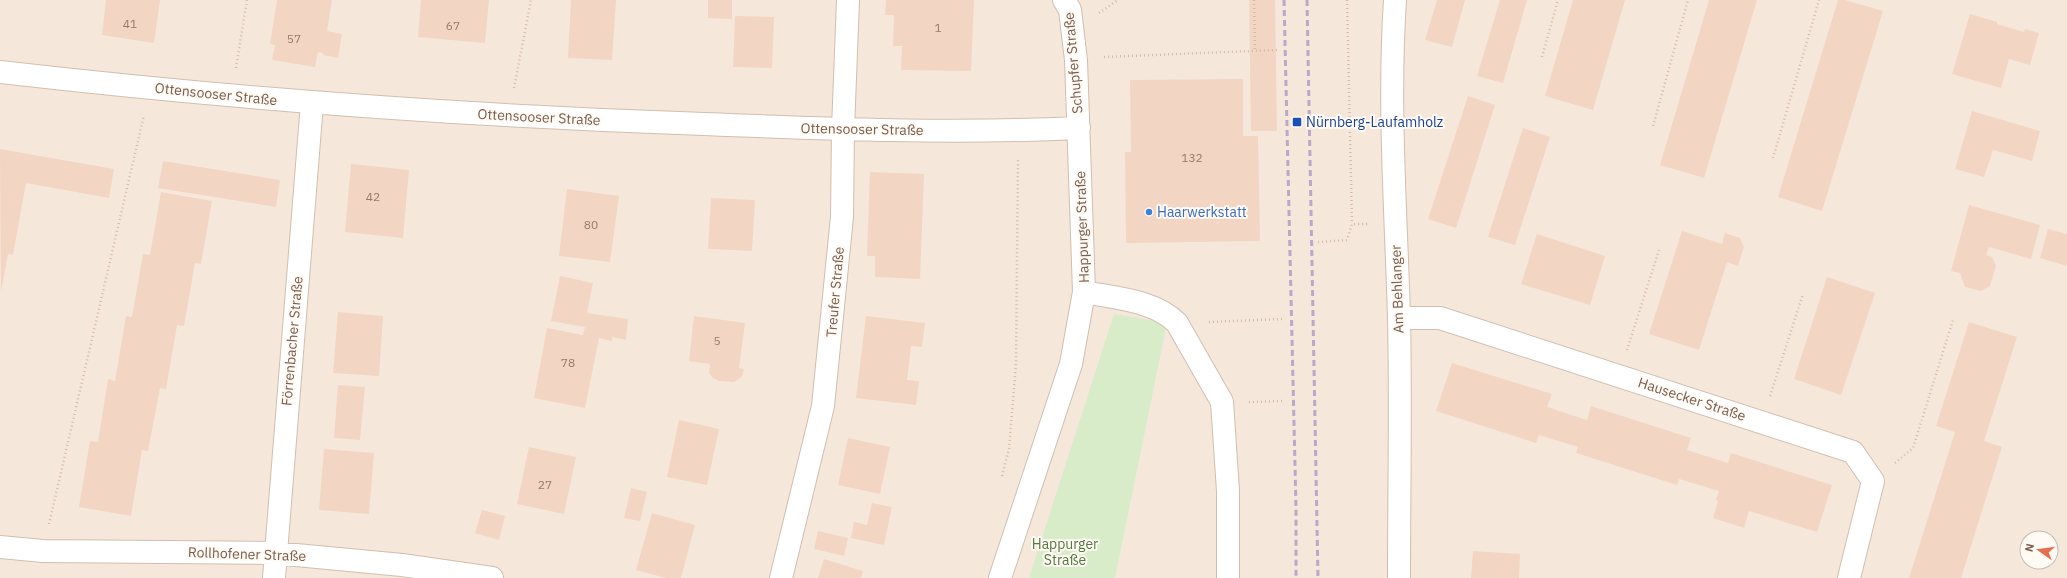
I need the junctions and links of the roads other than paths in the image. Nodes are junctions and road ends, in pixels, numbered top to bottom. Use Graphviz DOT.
graph roads {
  1 [pos="848,0"];
  2 [pos="1064,0"];
  3 [pos="1395,0"];
  4 [pos="0,72"];
  5 [pos="312,103"];
  6 [pos="1079,128"];
  7 [pos="843,129"];
  8 [pos="1084,292"];
  9 [pos="1399,318"];
  10 [pos="0,547"];
  11 [pos="275,553"];
  12 [pos="274,578"];
  13 [pos="492,578"];
  14 [pos="781,578"];
  15 [pos="1000,578"];
  16 [pos="1228,578"];
  17 [pos="1399,578"];
  18 [pos="1849,578"];
  1 -- 7 [label="street, Treufer Straße"];
  2 -- 6 [label="street, Schupfer Straße"];
  3 -- 9 [label="street, Am Behlanger"];
  4 -- 5 [label="street, Ottensooser Straße"];
  5 -- 7 [label="street, Ottensooser Straße"];
  5 -- 11 [label="street, Förrenbacher Straße"];
  6 -- 7 [label="street, Ottensooser Straße"];
  6 -- 8 [label="street, Happurger Straße"];
  7 -- 14 [label="street, Treufer Straße"];
  8 -- 15 [label="street, Happurger Straße"];
  8 -- 16 [label="street"];
  9 -- 17 [label="street, Am Behlanger"];
  9 -- 18 [label="street, Hausecker Straße"];
  10 -- 11 [label="street, Rollhofener Straße"];
  11 -- 12 [label="street, Förrenbacher Straße"];
  11 -- 13 [label="street, Rollhofener Straße"];
}
